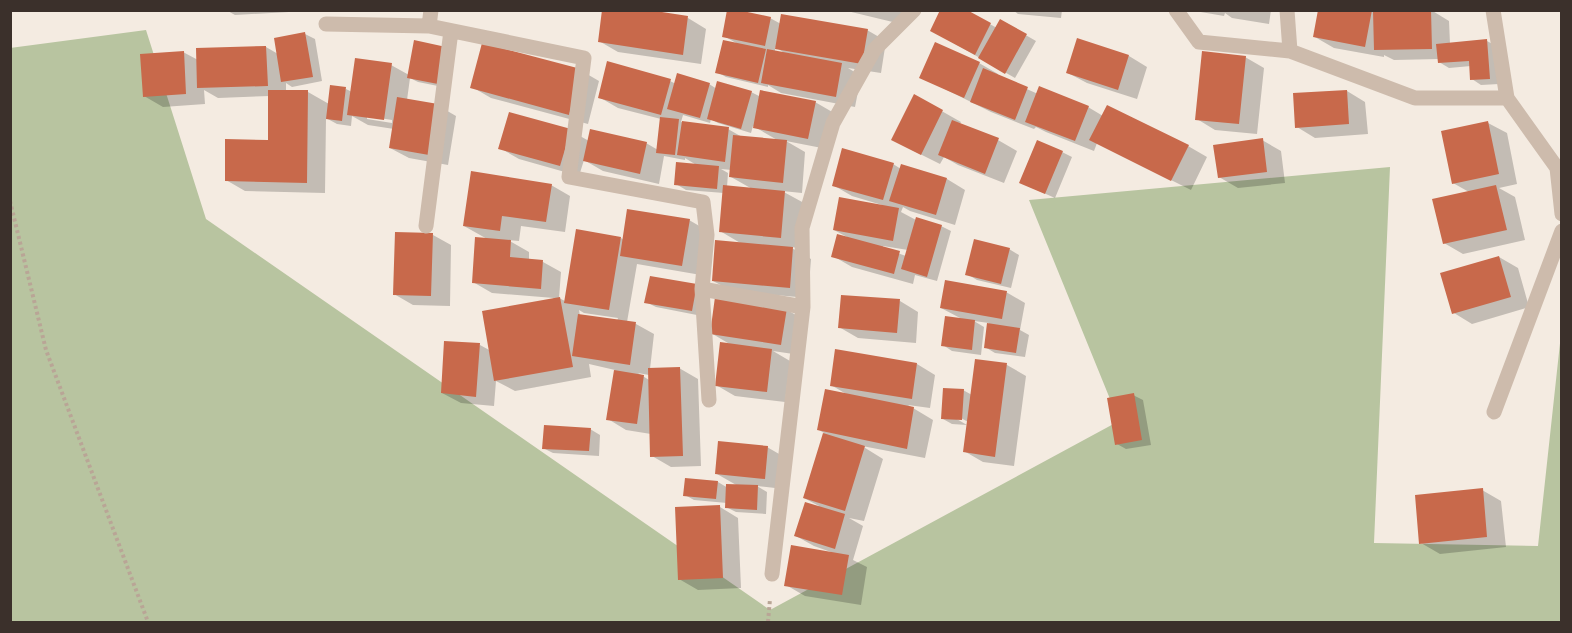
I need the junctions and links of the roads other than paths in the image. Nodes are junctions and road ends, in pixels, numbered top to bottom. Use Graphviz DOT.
graph roads {
  1 [pos="430,10"];
  2 [pos="914,10"];
  3 [pos="1176,10"];
  4 [pos="1287,10"];
  5 [pos="1493,10"];
  6 [pos="326,24"];
  7 [pos="429,26"];
  8 [pos="451,31"];
  9 [pos="1290,51"];
  10 [pos="1507,98"];
  11 [pos="1562,214"];
  12 [pos="426,226"];
  13 [pos="1562,231"];
  14 [pos="702,290"];
  15 [pos="803,307"];
  16 [pos="709,400"];
  17 [pos="1494,412"];
  18 [pos="772,574"];
  1 -- 7 [label="street"];
  2 -- 15 [label="street"];
  3 -- 9 [label="street"];
  4 -- 9 [label="street"];
  5 -- 10 [label="street"];
  6 -- 7 [label="street"];
  7 -- 8 [label="street"];
  8 -- 12 [label="street"];
  8 -- 14 [label="street"];
  9 -- 10 [label="street"];
  10 -- 11 [label="street"];
  13 -- 17 [label="street"];
  14 -- 15 [label="street"];
  14 -- 16 [label="street"];
  15 -- 18 [label="street"];
}
